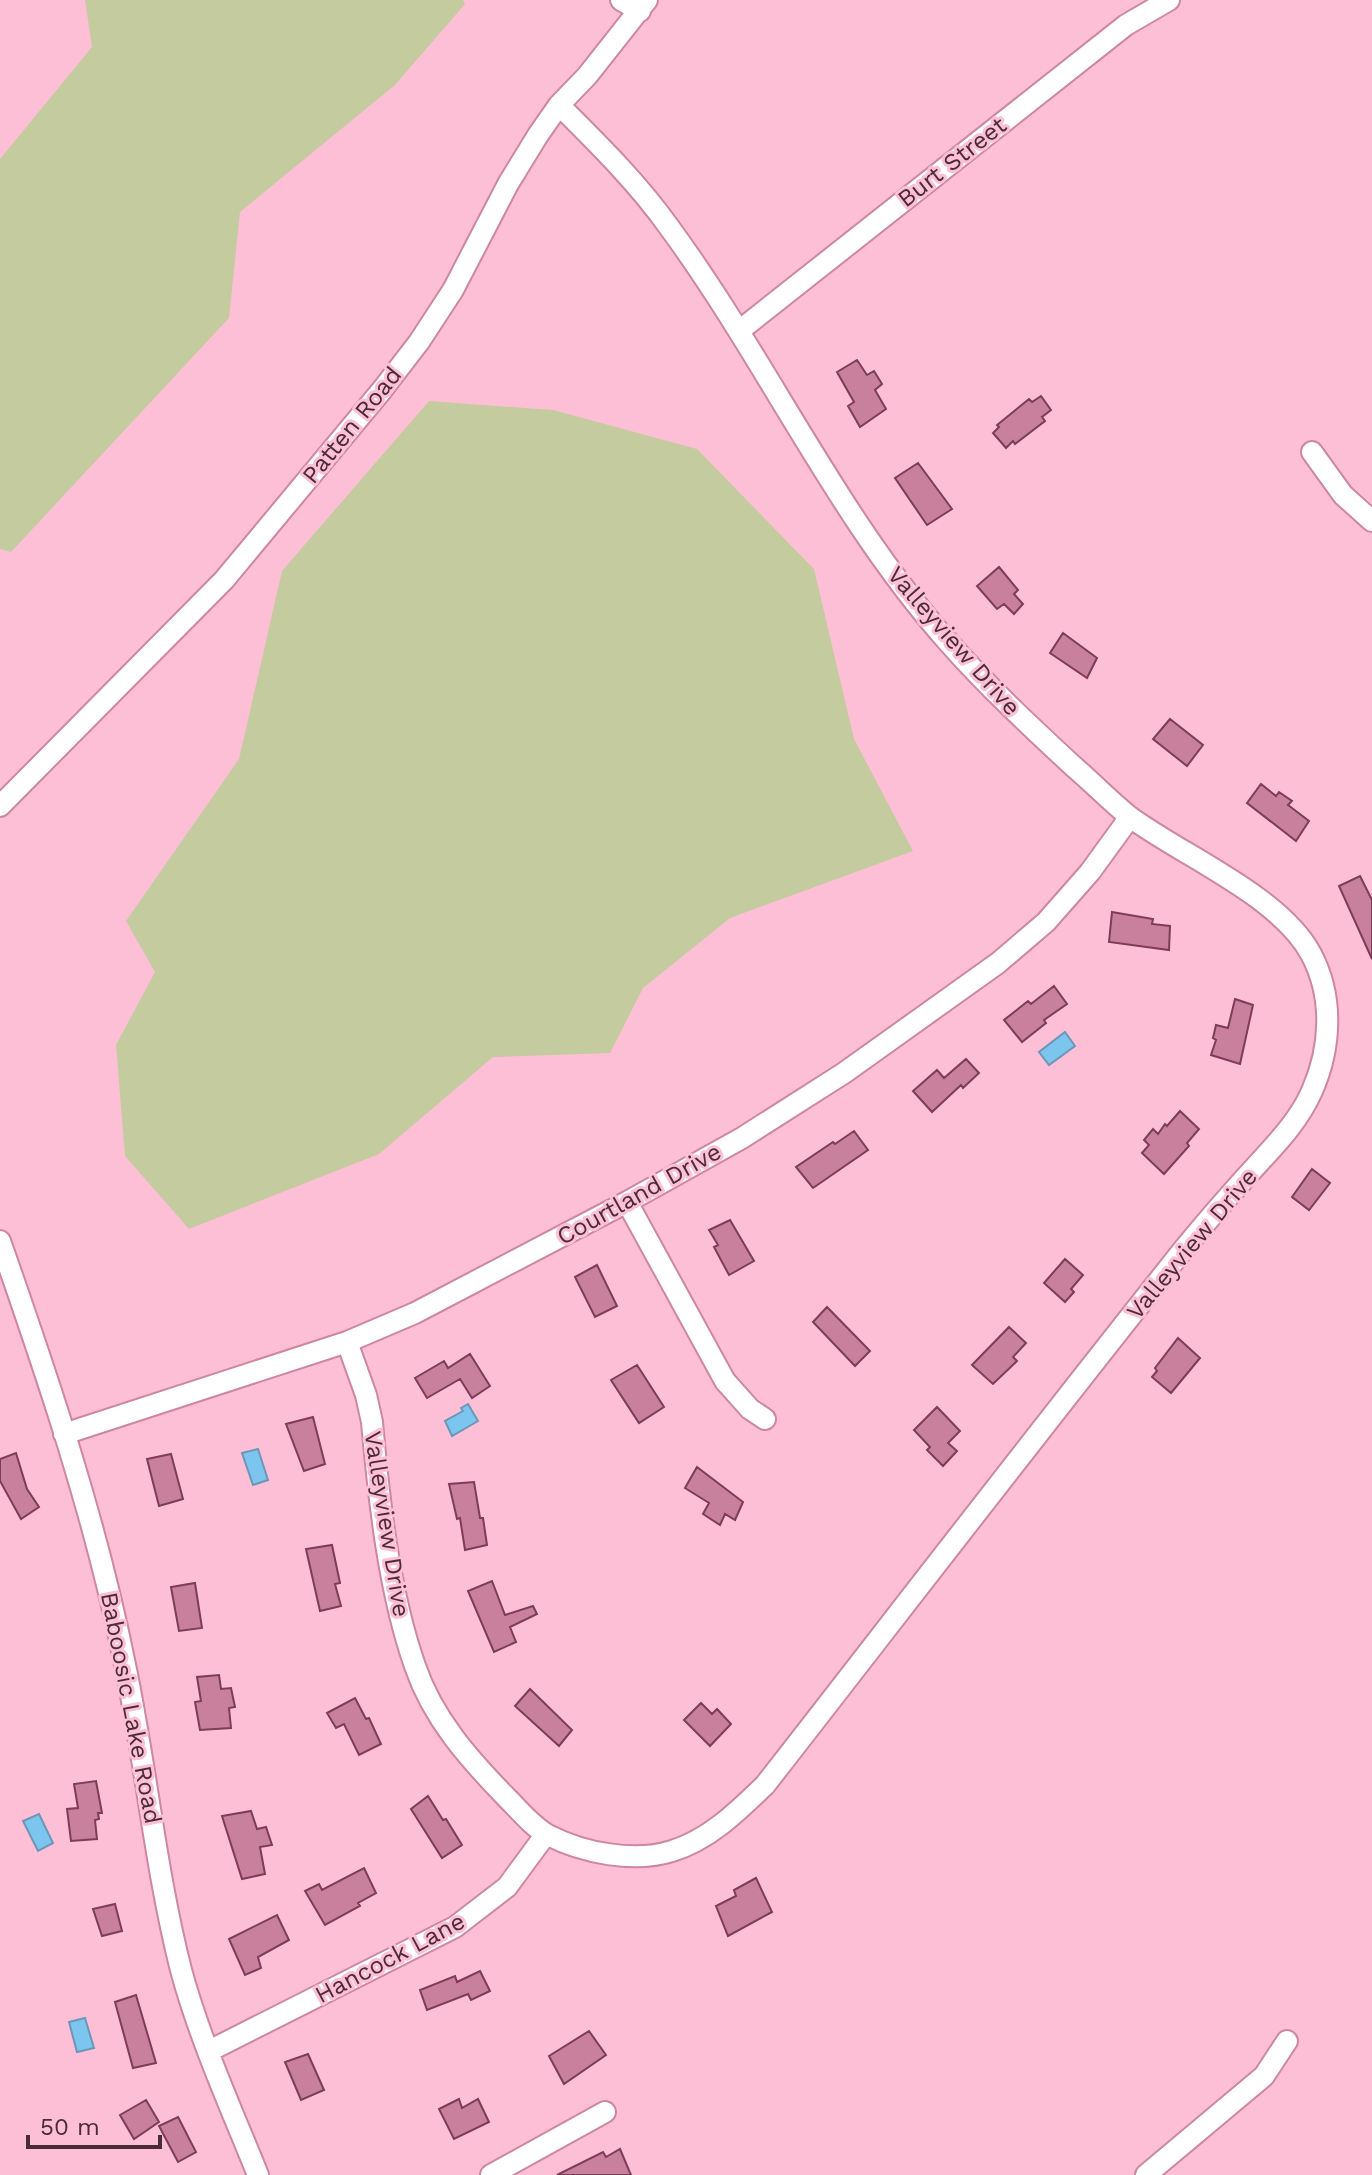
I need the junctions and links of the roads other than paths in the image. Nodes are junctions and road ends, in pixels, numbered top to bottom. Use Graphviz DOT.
graph roads {
  1 [pos="621,0"];
  2 [pos="1169,0"];
  3 [pos="644,6"];
  4 [pos="559,105"];
  5 [pos="739,331"];
  6 [pos="1312,452"];
  7 [pos="1372,521"];
  8 [pos="0,806"];
  9 [pos="1130,817"];
  10 [pos="627,1202"];
  11 [pos="0,1241"];
  12 [pos="347,1342"];
  13 [pos="765,1419"];
  14 [pos="64,1434"];
  15 [pos="546,1834"];
  16 [pos="1287,2041"];
  17 [pos="209,2051"];
  18 [pos="605,2112"];
  19 [pos="258,2175"];
  20 [pos="491,2175"];
  21 [pos="1146,2175"];
  1 -- 3 [label="street"];
  2 -- 5 [label="street, Burt Street"];
  3 -- 4 [label="street, Patten Road"];
  4 -- 5 [label="street, Valleyview Drive"];
  4 -- 8 [label="street, Patten Road"];
  5 -- 9 [label="street, Valleyview Drive"];
  6 -- 7 [label="street"];
  9 -- 10 [label="street, Courtland Drive"];
  9 -- 15 [label="street, Valleyview Drive"];
  10 -- 12 [label="street, Courtland Drive"];
  10 -- 13 [label="street"];
  11 -- 14 [label="street, Baboosic Lake Road"];
  12 -- 14 [label="street, Courtland Drive"];
  12 -- 15 [label="street, Valleyview Drive"];
  14 -- 17 [label="street, Baboosic Lake Road"];
  15 -- 17 [label="street, Hancock Lane"];
  16 -- 21 [label="street"];
  17 -- 19 [label="street, Baboosic Lake Road"];
  18 -- 20 [label="street"];
}
